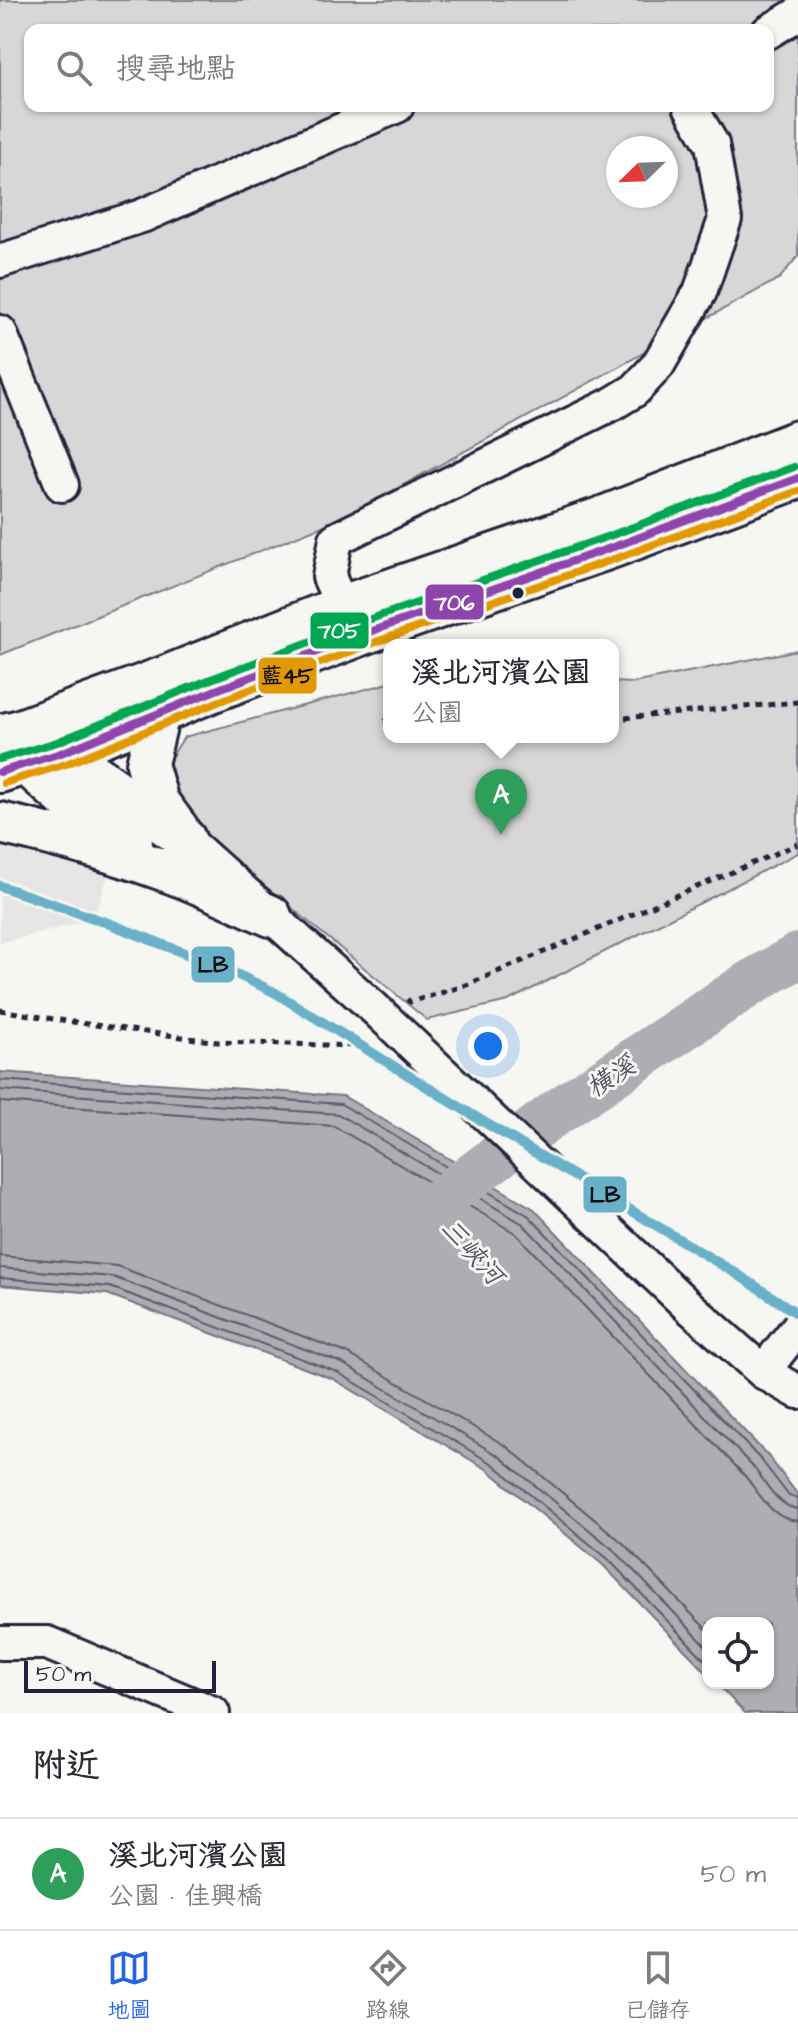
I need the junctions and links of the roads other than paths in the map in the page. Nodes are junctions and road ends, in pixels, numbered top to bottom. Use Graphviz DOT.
graph roads {
  1 [pos="798,14"];
  2 [pos="774,28"];
  3 [pos="383,112"];
  4 [pos="693,112"];
  5 [pos="0,261"];
  6 [pos="0,332"];
  7 [pos="798,441"];
  8 [pos="798,478"];
  9 [pos="62,485"];
  10 [pos="356,619"];
  11 [pos="159,713"];
  12 [pos="21,751"];
  13 [pos="0,823"];
  14 [pos="185,839"];
  15 [pos="186,879"];
  16 [pos="271,916"];
  17 [pos="798,1327"];
  18 [pos="763,1372"];
  19 [pos="798,1392"];
  20 [pos="0,1643"];
  21 [pos="213,1713"];
  1 -- 2 [label="street"];
  3 -- 5 [label="street"];
  4 -- 10 [label="street"];
  6 -- 9 [label="street"];
  7 -- 10 [label="main road"];
  8 -- 10 [label="main road"];
  10 -- 11 [label="main road"];
  10 -- 12 [label="main road"];
  11 -- 12 [label="main road"];
  11 -- 14 [label="main road"];
  12 -- 14 [label="main road"];
  12 -- 15 [label="main road"];
  13 -- 15 [label="main road"];
  14 -- 16 [label="street"];
  15 -- 16 [label="main road"];
  16 -- 18 [label="street, bridge"];
  17 -- 18 [label="street"];
  18 -- 19 [label="street"];
  20 -- 21 [label="street"];
}
